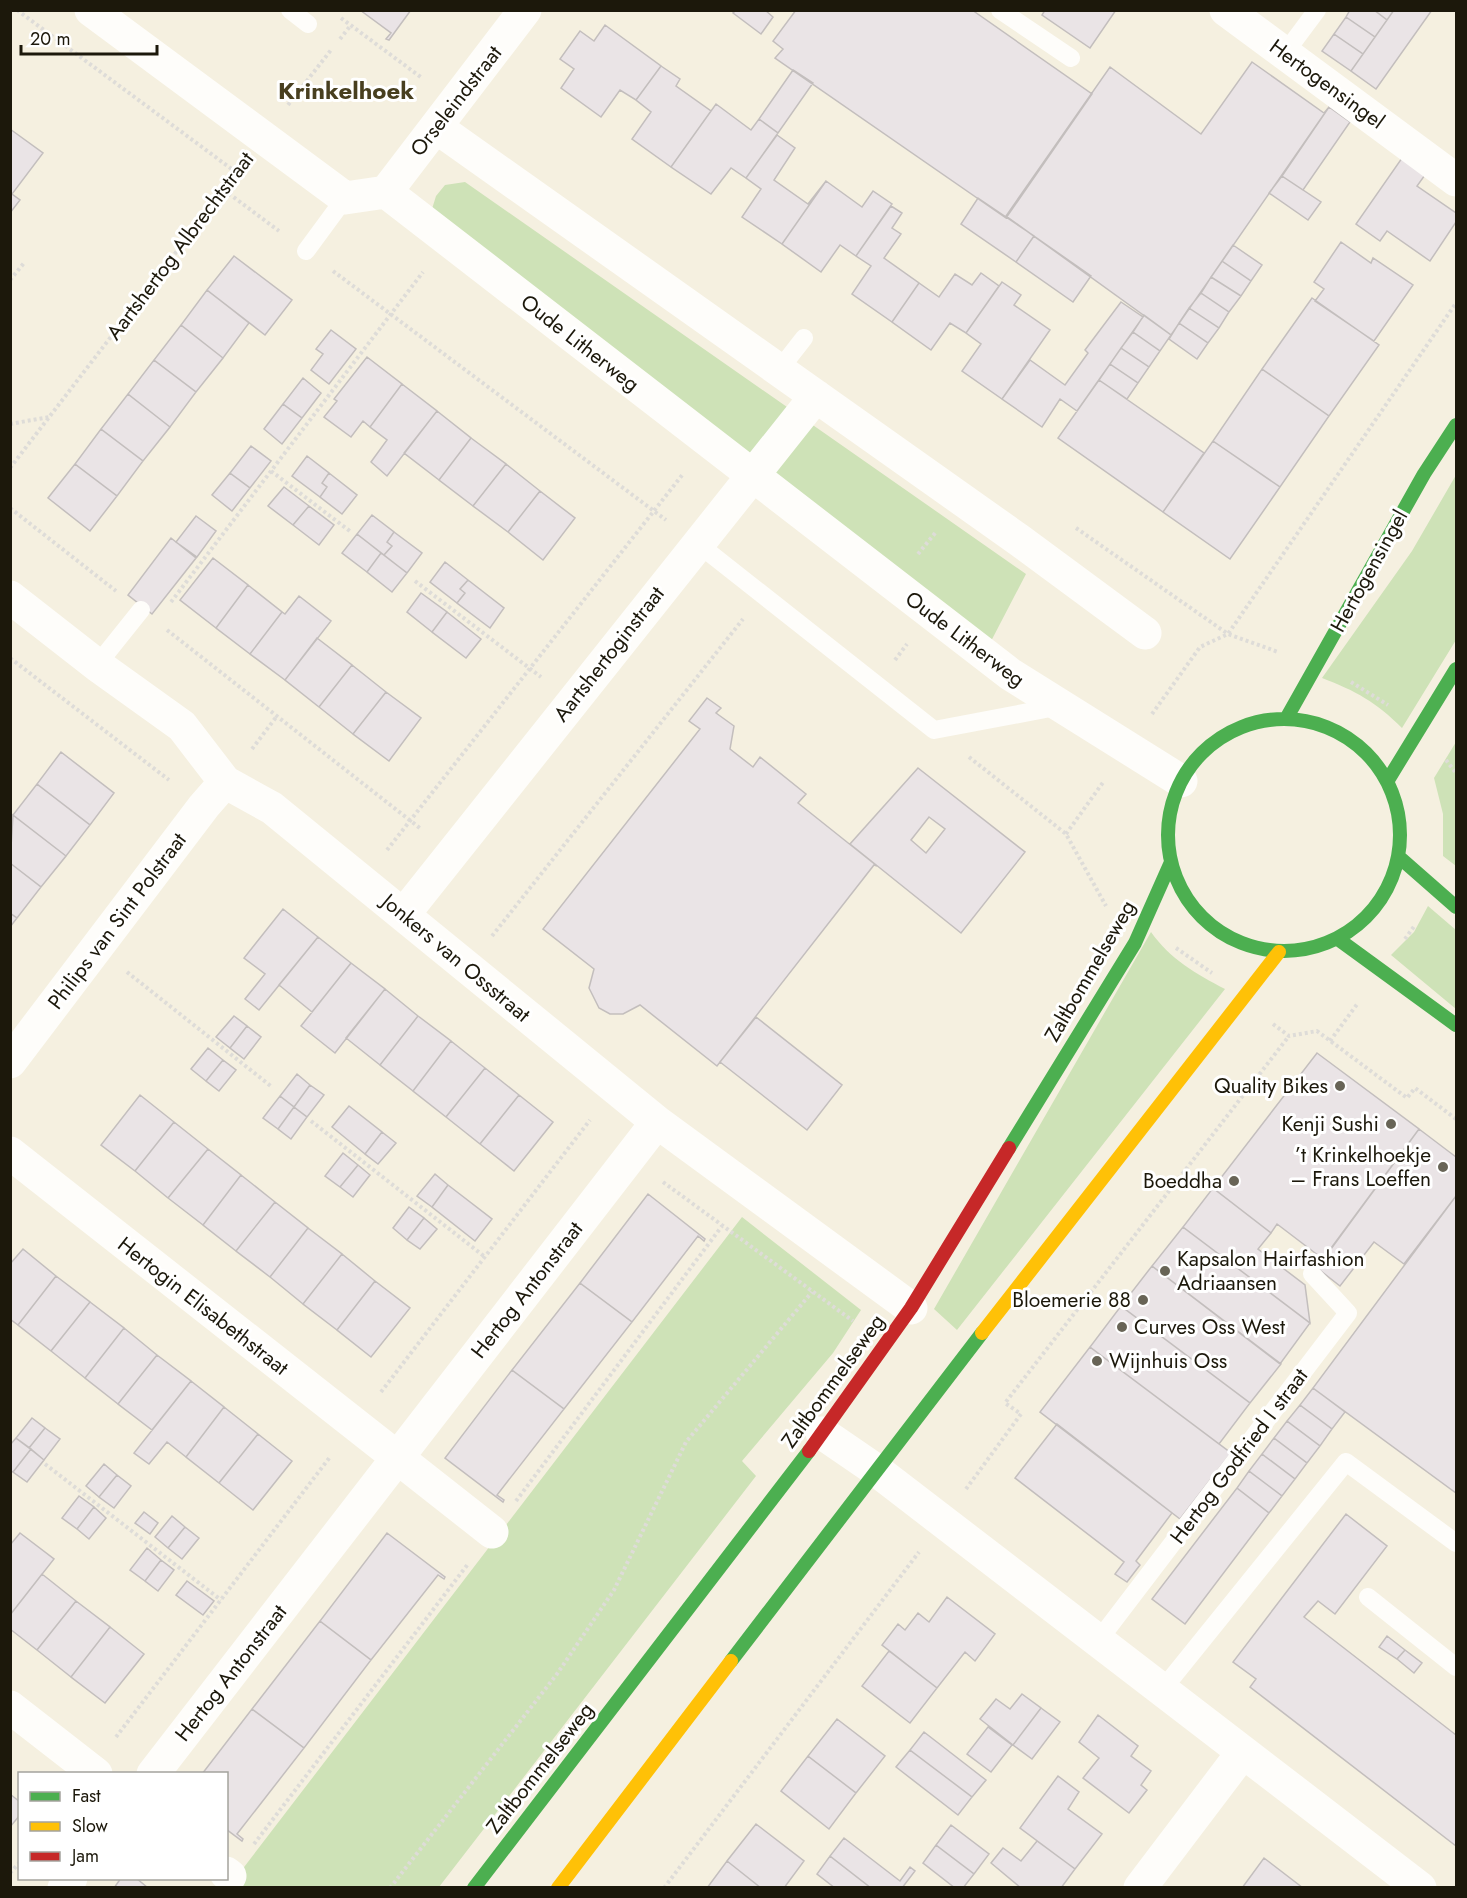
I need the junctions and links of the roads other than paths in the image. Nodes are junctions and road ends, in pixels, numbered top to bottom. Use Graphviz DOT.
graph roads {
  1 [pos="91,10"];
  2 [pos="290,10"];
  3 [pos="525,10"];
  4 [pos="1000,10"];
  5 [pos="1226,10"];
  6 [pos="1317,10"];
  7 [pos="308,24"];
  8 [pos="1285,53"];
  9 [pos="1071,58"];
  10 [pos="446,114"];
  11 [pos="1456,180"];
  12 [pos="386,192"];
  13 [pos="345,198"];
  14 [pos="306,250"];
  15 [pos="804,338"];
  16 [pos="779,370"];
  17 [pos="816,396"];
  18 [pos="1456,425"];
  19 [pos="751,476"];
  20 [pos="697,543"];
  21 [pos="10,597"];
  22 [pos="141,610"];
  23 [pos="1145,633"];
  24 [pos="97,665"];
  25 [pos="1456,669"];
  26 [pos="1061,706"];
  27 [pos="1286,718"];
  28 [pos="1388,780"];
  29 [pos="1181,781"];
  30 [pos="225,782"];
  31 [pos="1400,857"];
  32 [pos="1171,862"];
  33 [pos="1456,907"];
  34 [pos="404,914"];
  35 [pos="1338,939"];
  36 [pos="1279,952"];
  37 [pos="1456,1025"];
  38 [pos="10,1062"];
  39 [pos="657,1122"];
  40 [pos="10,1153"];
  41 [pos="1312,1274"];
  42 [pos="911,1308"];
  43 [pos="822,1433"];
  44 [pos="396,1458"];
  45 [pos="876,1470"];
  46 [pos="492,1532"];
  47 [pos="1456,1543"];
  48 [pos="1368,1598"];
  49 [pos="1098,1641"];
  50 [pos="1456,1667"];
  51 [pos="1162,1690"];
  52 [pos="10,1707"];
  53 [pos="1243,1752"];
  54 [pos="95,1772"];
  55 [pos="154,1772"];
  56 [pos="474,1887"];
  57 [pos="558,1887"];
  58 [pos="1140,1887"];
  59 [pos="1420,1887"];
  1 -- 13 [label="street"];
  2 -- 7 [label="lane"];
  3 -- 10 [label="street, Orseleindstraat"];
  4 -- 9 [label="lane"];
  5 -- 8 [label="street, Hertogensingel"];
  6 -- 8 [label="lane"];
  8 -- 11 [label="street, Hertogensingel"];
  10 -- 12 [label="street, Orseleindstraat"];
  10 -- 16 [label="street"];
  12 -- 13 [label="street"];
  12 -- 19 [label="street, Oude Litherweg"];
  13 -- 14 [label="lane"];
  15 -- 16 [label="lane"];
  16 -- 17 [label="street"];
  17 -- 19 [label="street, Aartshertoginstraat"];
  17 -- 23 [label="street"];
  18 -- 27 [label="main road, Hertogensingel"];
  19 -- 20 [label="street, Aartshertoginstraat"];
  19 -- 26 [label="street, Oude Litherweg"];
  20 -- 26 [label="lane, Oude Litherweg"];
  20 -- 34 [label="street, Aartshertoginstraat"];
  21 -- 24 [label="street, Jonkers van Ossstraat"];
  22 -- 24 [label="lane"];
  24 -- 30 [label="street, Jonkers van Ossstraat"];
  25 -- 28 [label="main road"];
  26 -- 29 [label="street, Oude Litherweg"];
  27 -- 28 [label="main road"];
  27 -- 29 [label="main road"];
  28 -- 31 [label="main road"];
  29 -- 32 [label="main road"];
  30 -- 34 [label="street, Jonkers van Ossstraat"];
  30 -- 38 [label="street, Philips van Sint Polstraat"];
  31 -- 33 [label="main road"];
  31 -- 35 [label="main road"];
  32 -- 36 [label="main road"];
  32 -- 42 [label="main road, Zaltbommelseweg"];
  34 -- 39 [label="street, Jonkers van Ossstraat"];
  35 -- 36 [label="main road"];
  35 -- 37 [label="main road"];
  36 -- 45 [label="main road"];
  39 -- 42 [label="street, Jonkers van Ossstraat"];
  39 -- 44 [label="street, Hertog Antonstraat"];
  40 -- 44 [label="street, Hertogin Elisabethstraat"];
  41 -- 49 [label="lane, Hertog Godfried I straat"];
  42 -- 43 [label="main road, Zaltbommelseweg"];
  43 -- 45 [label="street"];
  43 -- 56 [label="main road, Zaltbommelseweg"];
  44 -- 46 [label="street"];
  44 -- 55 [label="street, Hertog Antonstraat"];
  45 -- 49 [label="street"];
  45 -- 57 [label="main road"];
  47 -- 51 [label="lane"];
  48 -- 50 [label="lane"];
  49 -- 51 [label="street"];
  51 -- 53 [label="street"];
  52 -- 54 [label="street"];
  53 -- 58 [label="street"];
  53 -- 59 [label="street"];
}
